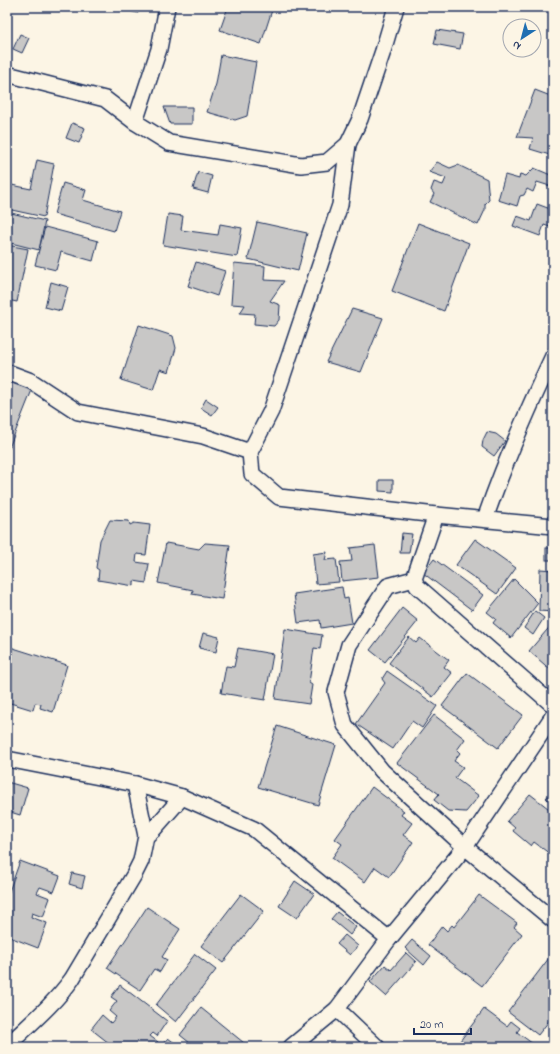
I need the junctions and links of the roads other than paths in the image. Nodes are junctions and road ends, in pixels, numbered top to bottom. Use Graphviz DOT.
graph roads {
  1 [pos="167,7"];
  2 [pos="396,7"];
  3 [pos="7,74"];
  4 [pos="135,122"];
  5 [pos="348,144"];
  6 [pos="553,356"];
  7 [pos="7,372"];
  8 [pos="250,452"];
  9 [pos="436,515"];
  10 [pos="485,520"];
  11 [pos="553,526"];
  12 [pos="414,579"];
  13 [pos="553,705"];
  14 [pos="553,716"];
  15 [pos="7,759"];
  16 [pos="135,784"];
  17 [pos="182,797"];
  18 [pos="146,836"];
  19 [pos="465,847"];
  20 [pos="553,920"];
  21 [pos="389,938"];
  22 [pos="337,1009"];
  23 [pos="7,1046"];
  24 [pos="291,1047"];
  25 [pos="377,1047"];
  1 -- 4 [label="street"];
  2 -- 5 [label="street"];
  3 -- 4 [label="street"];
  4 -- 5 [label="street"];
  5 -- 8 [label="street"];
  6 -- 10 [label="street"];
  7 -- 8 [label="street"];
  8 -- 9 [label="street"];
  9 -- 10 [label="street"];
  9 -- 12 [label="street"];
  10 -- 11 [label="street"];
  12 -- 13 [label="street"];
  12 -- 19 [label="street"];
  14 -- 19 [label="street"];
  15 -- 16 [label="street"];
  16 -- 17 [label="street"];
  16 -- 18 [label="street"];
  17 -- 18 [label="street"];
  17 -- 21 [label="street"];
  18 -- 23 [label="street"];
  19 -- 20 [label="street"];
  19 -- 21 [label="street"];
  21 -- 22 [label="street"];
  22 -- 24 [label="street"];
  22 -- 25 [label="street"];
}
